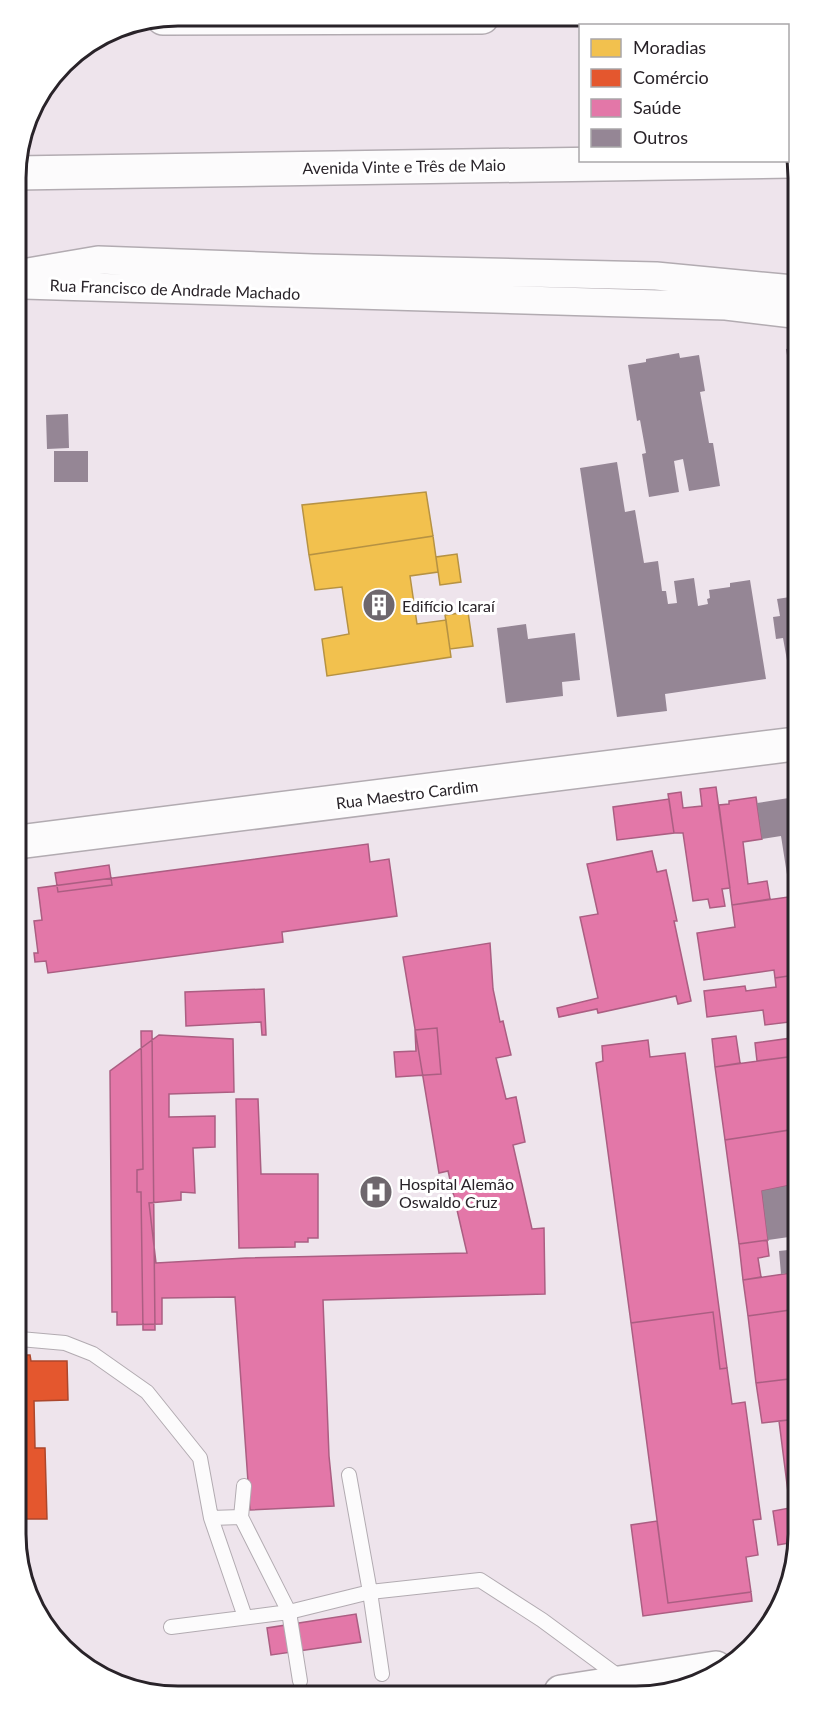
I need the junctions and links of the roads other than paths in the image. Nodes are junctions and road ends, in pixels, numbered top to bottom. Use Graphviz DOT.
graph roads {
  1 [pos="727,162"];
  2 [pos="26,173"];
  3 [pos="26,274"];
  4 [pos="26,285"];
  5 [pos="788,289"];
  6 [pos="788,313"];
  7 [pos="788,745"];
  8 [pos="26,841"];
  9 [pos="26,1340"];
  10 [pos="349,1475"];
  11 [pos="244,1486"];
  12 [pos="241,1517"];
  13 [pos="211,1518"];
  14 [pos="370,1592"];
  15 [pos="288,1612"];
  16 [pos="245,1617"];
  17 [pos="171,1627"];
  18 [pos="705,1670"];
  19 [pos="382,1674"];
  20 [pos="300,1681"];
  21 [pos="626,1682"];
  22 [pos="600,1686"];
  1 -- 2 [label="main road, Avenida Vinte e Três de Maio"];
  3 -- 5 [label="street, Rua Francisco de Andrade Machado"];
  4 -- 6 [label="street, Rua Francisco de Andrade Machado"];
  7 -- 8 [label="main road, Rua Maestro Cardim"];
  9 -- 13 [label="lane"];
  10 -- 14 [label="lane"];
  11 -- 12 [label="lane"];
  12 -- 13 [label="lane"];
  12 -- 15 [label="lane"];
  13 -- 16 [label="lane"];
  14 -- 15 [label="lane"];
  14 -- 19 [label="lane"];
  14 -- 21 [label="lane"];
  15 -- 16 [label="lane"];
  15 -- 20 [label="lane"];
  16 -- 17 [label="lane"];
  18 -- 21 [label="main road"];
  21 -- 22 [label="main road"];
}
